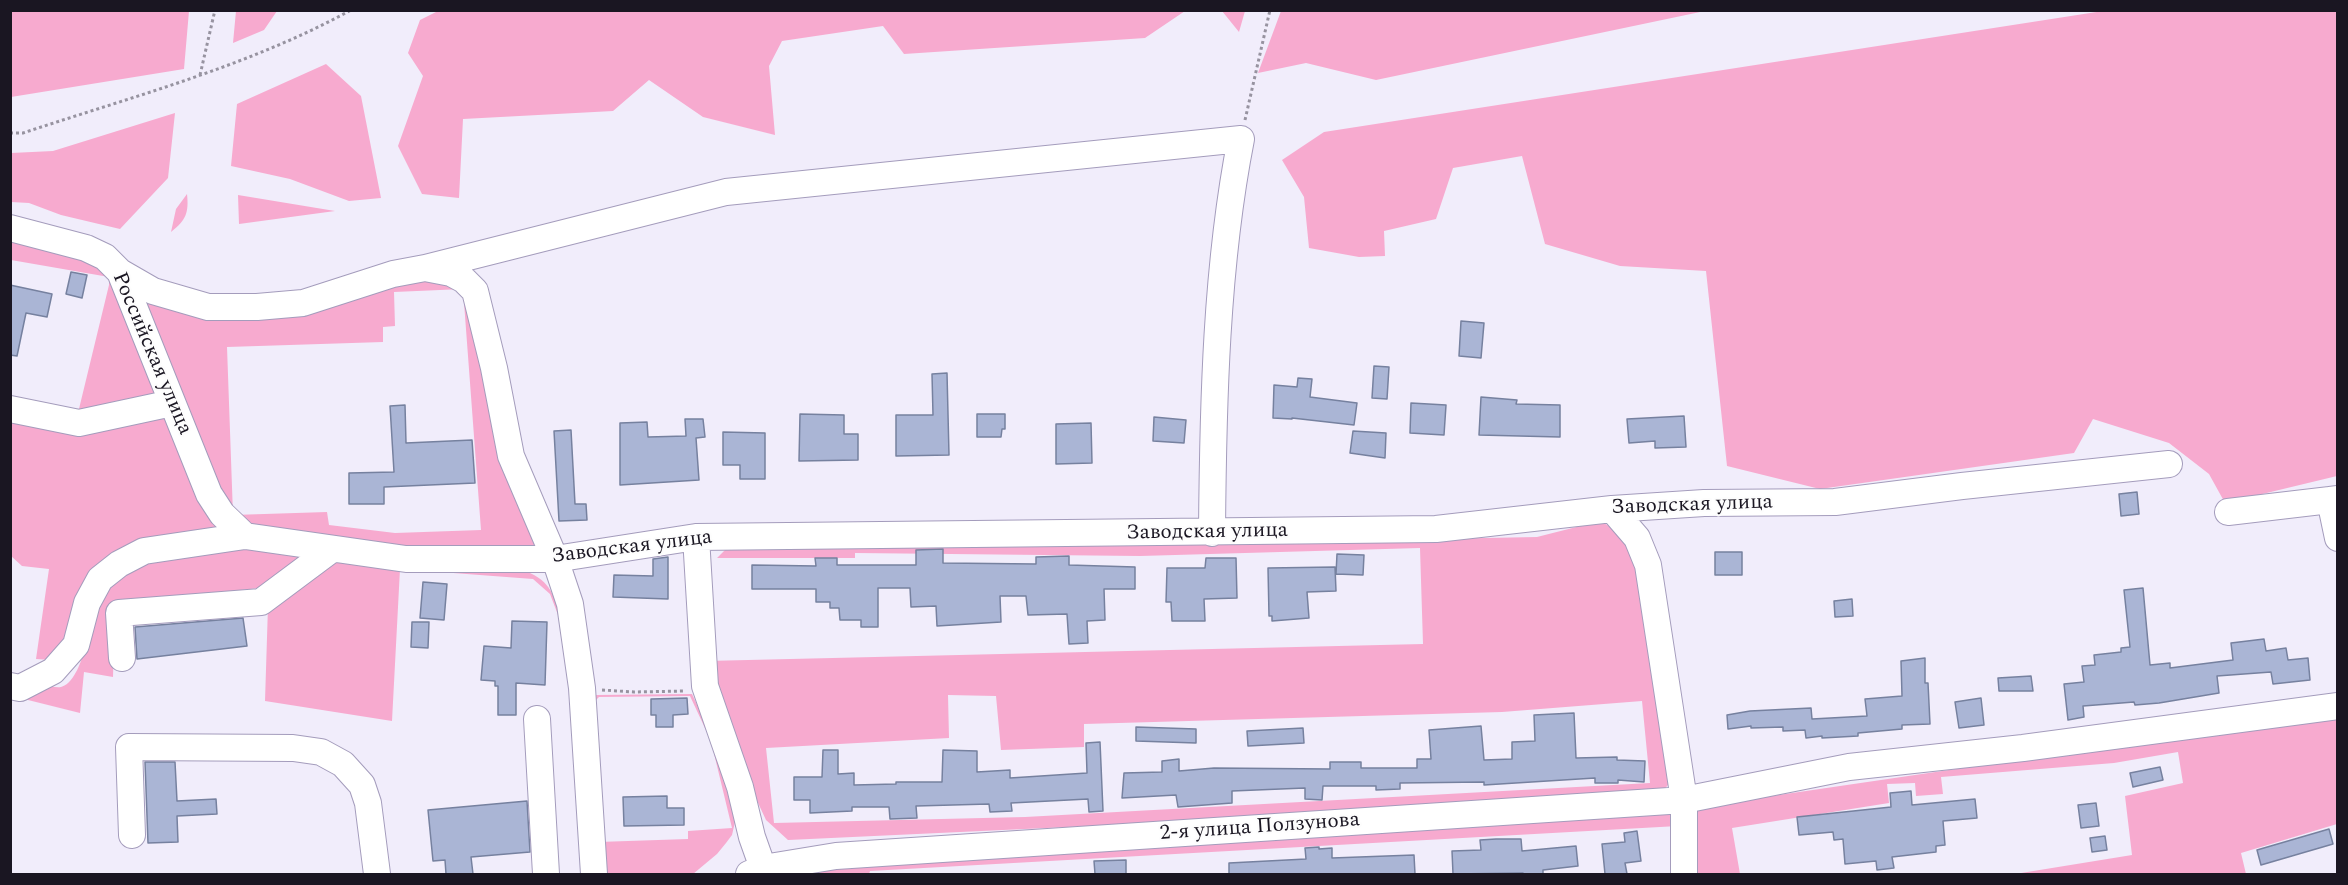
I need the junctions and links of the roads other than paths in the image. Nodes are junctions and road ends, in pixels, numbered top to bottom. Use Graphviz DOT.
graph roads {
  1 [pos="10,228"];
  2 [pos="425,267"];
  3 [pos="120,272"];
  4 [pos="172,403"];
  5 [pos="10,409"];
  6 [pos="2169,464"];
  7 [pos="2334,500"];
  8 [pos="1612,509"];
  9 [pos="2228,512"];
  10 [pos="1212,533"];
  11 [pos="245,536"];
  12 [pos="696,537"];
  13 [pos="2337,538"];
  14 [pos="332,549"];
  15 [pos="555,559"];
  16 [pos="122,658"];
  17 [pos="15,687"];
  18 [pos="2337,706"];
  19 [pos="537,719"];
  20 [pos="1684,800"];
  21 [pos="132,835"];
  22 [pos="756,871"];
  23 [pos="377,874"];
  24 [pos="546,874"];
  25 [pos="594,874"];
  26 [pos="1684,874"];
  1 -- 3 [label="street, Российская улица"];
  2 -- 3 [label="street"];
  2 -- 10 [label="street"];
  2 -- 15 [label="street"];
  3 -- 4 [label="street, Российская улица"];
  4 -- 5 [label="street"];
  4 -- 11 [label="street, Российская улица"];
  6 -- 8 [label="street, Заводская улица"];
  7 -- 9 [label="street"];
  7 -- 13 [label="street"];
  8 -- 10 [label="street, Заводская улица"];
  8 -- 20 [label="street"];
  10 -- 12 [label="street, Заводская улица"];
  11 -- 14 [label="street, Заводская улица"];
  11 -- 17 [label="street, Заводская улица"];
  12 -- 15 [label="street, Заводская улица"];
  12 -- 22 [label="street"];
  14 -- 15 [label="street, Заводская улица"];
  14 -- 16 [label="street"];
  15 -- 25 [label="street"];
  18 -- 20 [label="street, 2-я улица Ползунова"];
  19 -- 24 [label="street"];
  20 -- 22 [label="street, 2-я улица Ползунова"];
  20 -- 26 [label="street"];
  21 -- 23 [label="street"];
}
